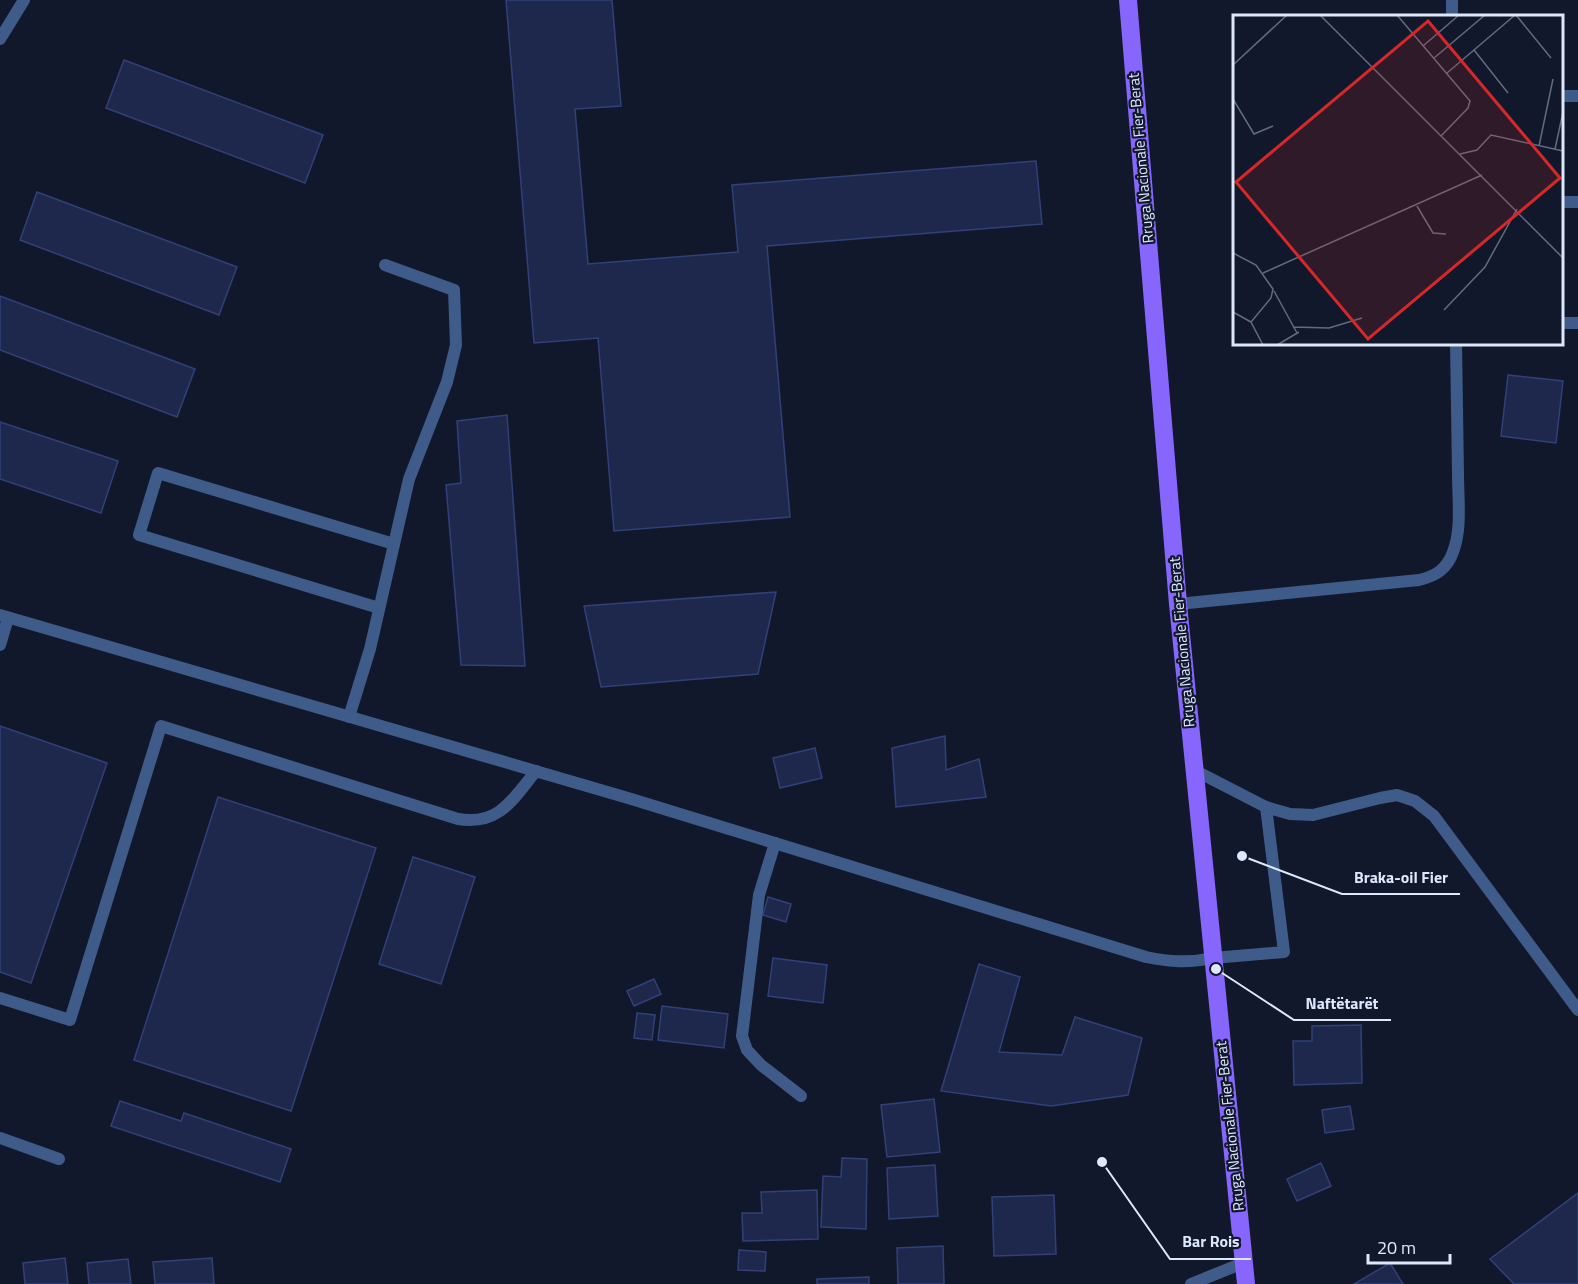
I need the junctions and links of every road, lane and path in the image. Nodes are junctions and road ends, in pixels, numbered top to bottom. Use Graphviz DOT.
graph roads {
  1 [pos="24,0"];
  2 [pos="1128,0"];
  3 [pos="0,39"];
  4 [pos="1563,201"];
  5 [pos="1578,202"];
  6 [pos="385,265"];
  7 [pos="1456,345"];
  8 [pos="394,544"];
  9 [pos="1178,604"];
  10 [pos="379,608"];
  11 [pos="4,616"];
  12 [pos="0,645"];
  13 [pos="349,717"];
  14 [pos="1194,770"];
  15 [pos="536,771"];
  16 [pos="1266,807"];
  17 [pos="775,843"];
  18 [pos="1213,958"];
  19 [pos="0,998"];
  20 [pos="1578,1010"];
  21 [pos="801,1096"];
  22 [pos="0,1138"];
  23 [pos="59,1159"];
  24 [pos="1244,1263"];
  25 [pos="1191,1284"];
  26 [pos="1246,1284"];
  1 -- 3 [label="street"];
  2 -- 9 [label="main road, Rruga Nacionale Fier-Berat"];
  4 -- 5 [label="street"];
  6 -- 8 [label="street"];
  7 -- 9 [label="street"];
  8 -- 10 [label="street"];
  8 -- 10 [label="street"];
  9 -- 14 [label="main road, Rruga Nacionale Fier-Berat"];
  10 -- 13 [label="street"];
  11 -- 12 [label="street"];
  11 -- 13 [label="street"];
  13 -- 15 [label="street"];
  14 -- 16 [label="street"];
  14 -- 18 [label="main road, Rruga Nacionale Fier-Berat"];
  15 -- 17 [label="street"];
  15 -- 19 [label="street"];
  16 -- 18 [label="street"];
  16 -- 20 [label="street"];
  17 -- 18 [label="street"];
  17 -- 21 [label="street"];
  18 -- 24 [label="main road, Rruga Nacionale Fier-Berat"];
  22 -- 23 [label="street"];
  24 -- 25 [label="street"];
  24 -- 26 [label="main road, Rruga Nacionale Fier-Berat"];
}
